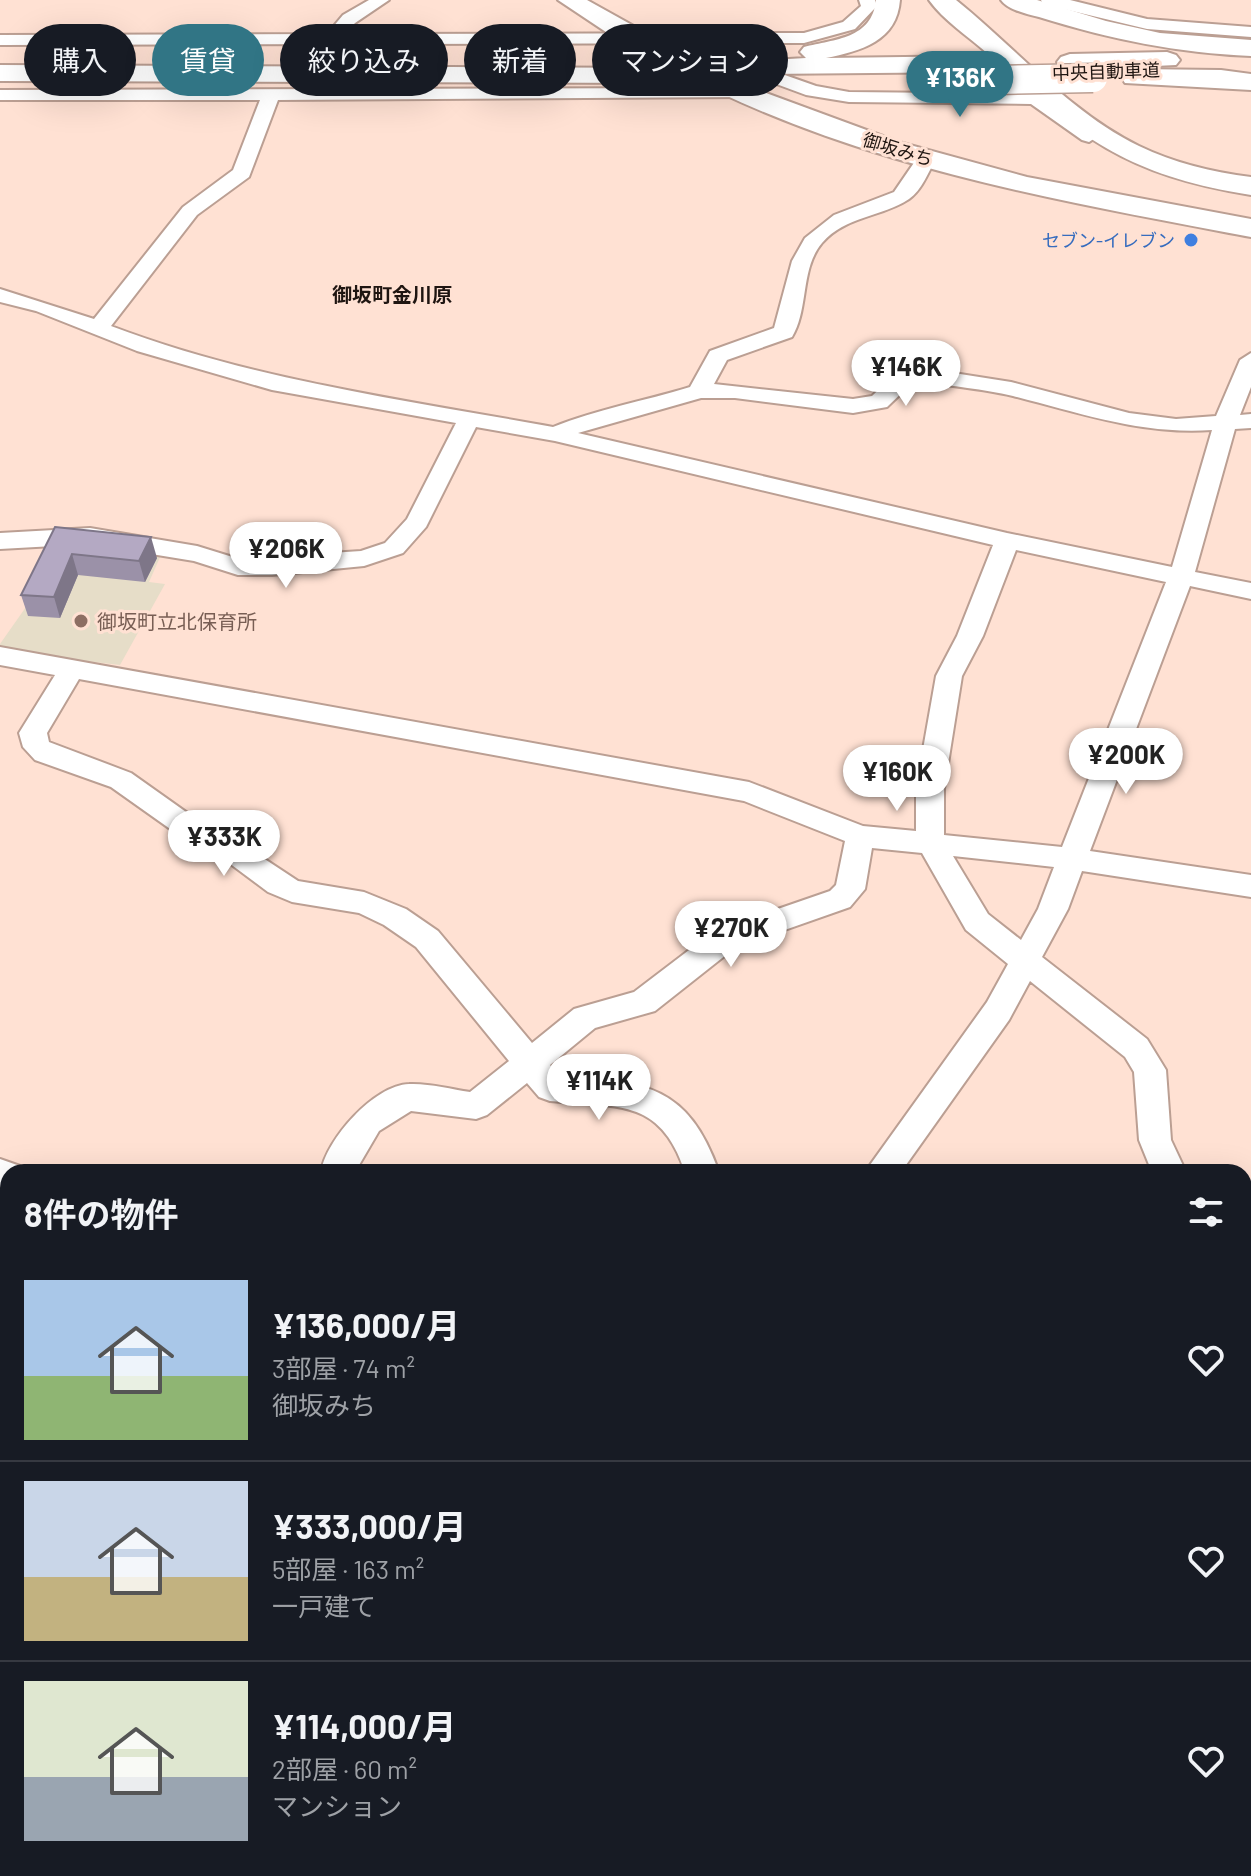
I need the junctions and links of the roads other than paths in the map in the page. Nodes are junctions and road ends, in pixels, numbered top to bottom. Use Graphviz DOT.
graph roads {
  1 [pos="381,0"];
  2 [pos="570,0"];
  3 [pos="594,0"];
  4 [pos="941,0"];
  5 [pos="956,0"];
  6 [pos="1013,0"];
  7 [pos="1049,0"];
  8 [pos="870,2"];
  9 [pos="344,24"];
  10 [pos="607,24"];
  11 [pos="620,24"];
  12 [pos="1251,32"];
  13 [pos="788,39"];
  14 [pos="0,40"];
  15 [pos="280,43"];
  16 [pos="448,46"];
  17 [pos="1251,48"];
  18 [pos="592,50"];
  19 [pos="592,54"];
  20 [pos="592,57"];
  21 [pos="1251,57"];
  22 [pos="788,59"];
  23 [pos="0,64"];
  24 [pos="1251,66"];
  25 [pos="788,67"];
  26 [pos="788,68"];
  27 [pos="1082,71"];
  28 [pos="0,73"];
  29 [pos="990,73"];
  30 [pos="1251,82"];
  31 [pos="788,85"];
  32 [pos="280,91"];
  33 [pos="448,92"];
  34 [pos="592,92"];
  35 [pos="0,95"];
  36 [pos="280,95"];
  37 [pos="746,96"];
  38 [pos="778,96"];
  39 [pos="927,158"];
  40 [pos="1251,174"];
  41 [pos="1251,186"];
  42 [pos="1251,192"];
  43 [pos="1251,217"];
  44 [pos="1251,228"];
  45 [pos="0,295"];
  46 [pos="98,328"];
  47 [pos="1251,360"];
  48 [pos="699,391"];
  49 [pos="469,419"];
  50 [pos="1238,422"];
  51 [pos="555,434"];
  52 [pos="0,541"];
  53 [pos="1007,541"];
  54 [pos="1181,576"];
  55 [pos="1251,591"];
  56 [pos="0,656"];
  57 [pos="73,667"];
  58 [pos="860,836"];
  59 [pos="930,842"];
  60 [pos="1075,859"];
  61 [pos="1251,886"];
  62 [pos="1026,963"];
  63 [pos="529,1064"];
  64 [pos="340,1164"];
  65 [pos="700,1164"];
  66 [pos="888,1164"];
  67 [pos="1166,1164"];
  1 -- 9 [label="street"];
  2 -- 10 [label="highway, 御坂みち"];
  3 -- 11 [label="highway, 御坂みち"];
  4 -- 41 [label="highway"];
  5 -- 40 [label="highway"];
  6 -- 17 [label="highway"];
  7 -- 12 [label="street"];
  8 -- 13 [label="street"];
  8 -- 22 [label="highway"];
  14 -- 15 [label="street"];
  16 -- 18 [label="street"];
  19 -- 28 [label="highway"];
  20 -- 23 [label="highway"];
  21 -- 27 [label="highway, 中央自動車道"];
  24 -- 27 [label="highway, 中央自動車道"];
  25 -- 29 [label="highway"];
  26 -- 29 [label="highway"];
  27 -- 29 [label="highway, bridge"];
  27 -- 30 [label="highway"];
  31 -- 42 [label="street"];
  32 -- 35 [label="street"];
  33 -- 34 [label="street"];
  36 -- 46 [label="street"];
  37 -- 39 [label="highway, 御坂みち"];
  38 -- 43 [label="highway, 御坂みち"];
  39 -- 44 [label="highway, 御坂みち"];
  39 -- 48 [label="street"];
  45 -- 46 [label="street"];
  46 -- 49 [label="street"];
  47 -- 50 [label="street"];
  48 -- 50 [label="street"];
  48 -- 51 [label="street"];
  49 -- 51 [label="street"];
  49 -- 52 [label="street"];
  50 -- 54 [label="street"];
  51 -- 53 [label="street"];
  53 -- 54 [label="street"];
  53 -- 59 [label="street"];
  54 -- 55 [label="street"];
  54 -- 60 [label="street"];
  56 -- 57 [label="street"];
  57 -- 58 [label="street"];
  57 -- 63 [label="street"];
  58 -- 59 [label="street"];
  58 -- 63 [label="street"];
  59 -- 60 [label="street"];
  59 -- 62 [label="street"];
  60 -- 61 [label="street"];
  60 -- 62 [label="street"];
  62 -- 66 [label="street"];
  62 -- 67 [label="street"];
  63 -- 64 [label="street"];
  63 -- 65 [label="street"];
}
